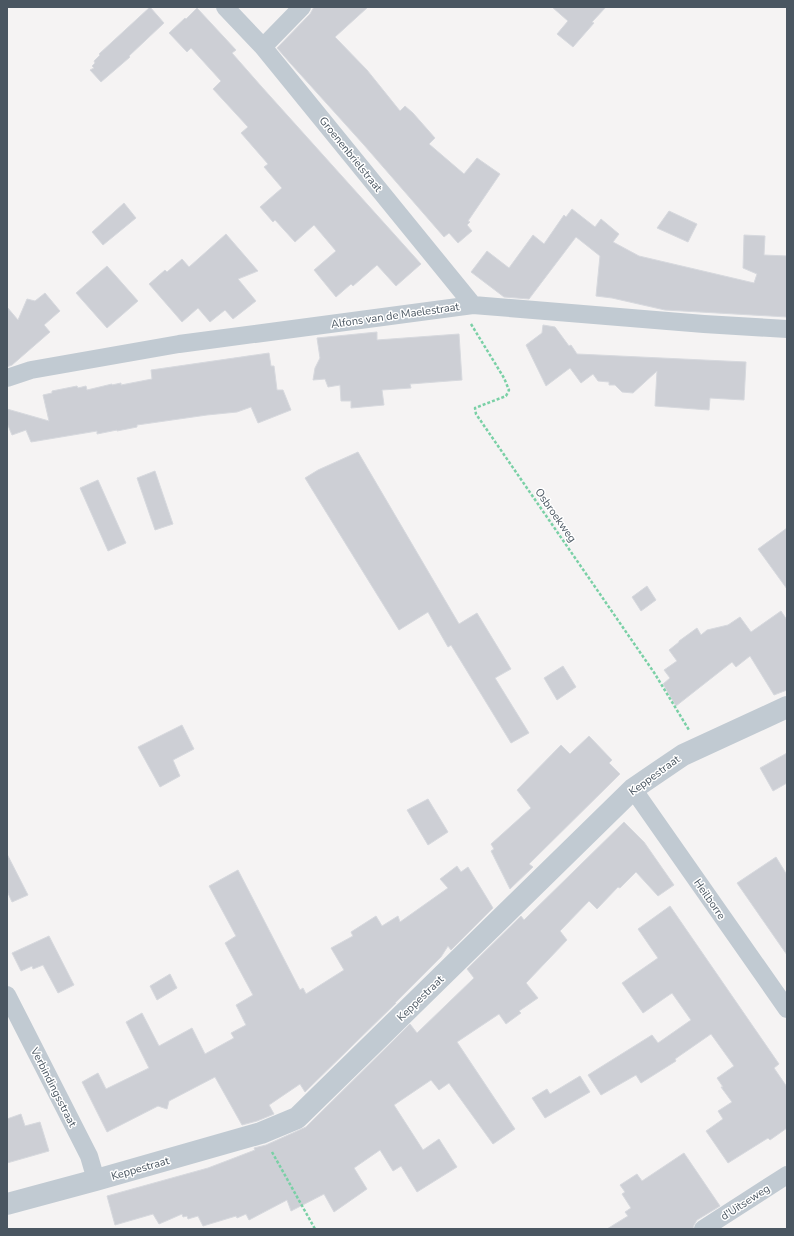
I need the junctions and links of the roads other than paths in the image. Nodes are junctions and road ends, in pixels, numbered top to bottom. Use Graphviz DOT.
graph roads {
  1 [pos="225,7"];
  2 [pos="302,7"];
  3 [pos="264,47"];
  4 [pos="467,305"];
  5 [pos="787,329"];
  6 [pos="7,378"];
  7 [pos="787,706"];
  8 [pos="633,789"];
  9 [pos="7,995"];
  10 [pos="787,1009"];
  11 [pos="787,1175"];
  12 [pos="96,1180"];
  13 [pos="7,1204"];
  14 [pos="703,1229"];
  1 -- 3 [label="street, Groenenbrielstraat"];
  2 -- 3 [label="street"];
  3 -- 4 [label="street, Groenenbrielstraat"];
  4 -- 5 [label="street, Alfons van de Maelestraat"];
  4 -- 6 [label="street, Alfons van de Maelestraat"];
  7 -- 8 [label="street, Keppestraat"];
  8 -- 10 [label="street, Heilborre"];
  8 -- 12 [label="street, Keppestraat"];
  9 -- 12 [label="street, Verbindingsstraat"];
  11 -- 14 [label="street, d'Uitseweg"];
  12 -- 13 [label="street, Keppestraat"];
}
